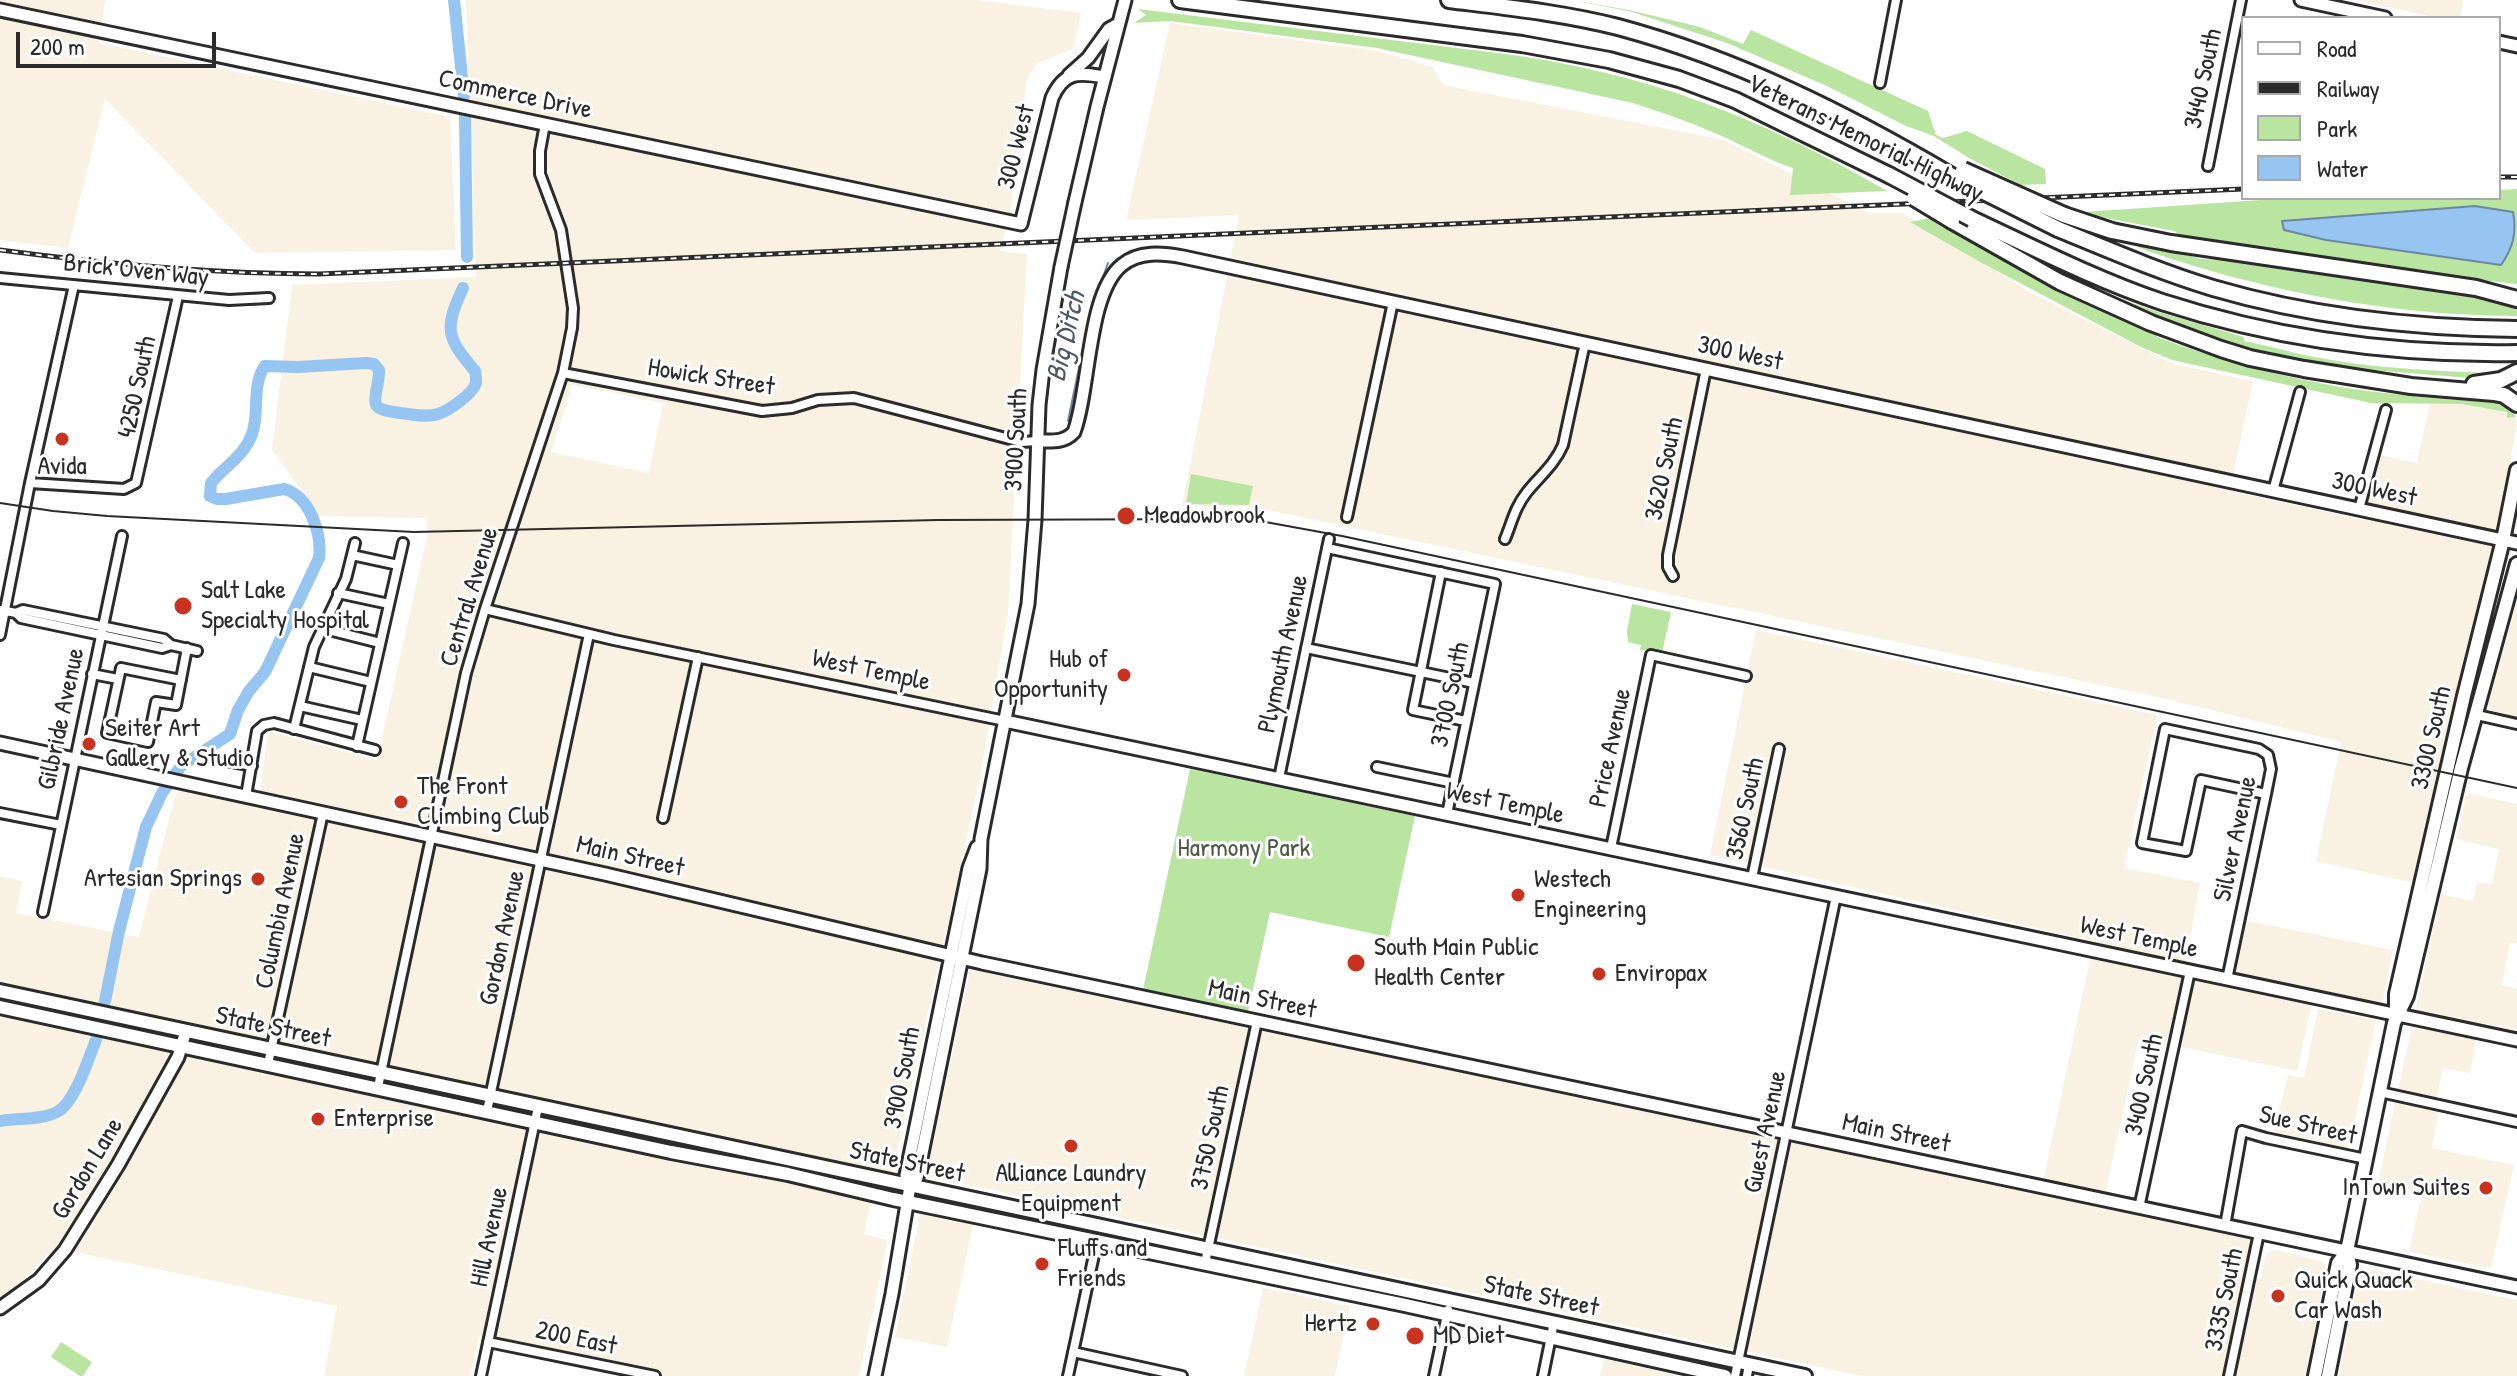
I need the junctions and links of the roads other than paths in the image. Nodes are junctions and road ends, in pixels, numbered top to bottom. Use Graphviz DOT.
graph roads {
  1 [pos="1125,0"];
  2 [pos="1180,0"];
  3 [pos="1449,0"];
  4 [pos="1896,0"];
  5 [pos="2241,0"];
  6 [pos="2301,0"];
  7 [pos="0,10"];
  8 [pos="2376,16"];
  9 [pos="1118,24"];
  10 [pos="1067,77"];
  11 [pos="1105,77"];
  12 [pos="1880,83"];
  13 [pos="545,124"];
  14 [pos="2208,166"];
  15 [pos="1887,178"];
  16 [pos="2061,222"];
  17 [pos="1021,224"];
  18 [pos="0,278"];
  19 [pos="74,285"];
  20 [pos="2476,288"];
  21 [pos="2517,289"];
  22 [pos="178,296"];
  23 [pos="269,298"];
  24 [pos="2517,299"];
  25 [pos="1393,302"];
  26 [pos="2517,329"];
  27 [pos="1585,343"];
  28 [pos="2516,353"];
  29 [pos="1706,369"];
  30 [pos="2517,372"];
  31 [pos="563,373"];
  32 [pos="2354,376"];
  33 [pos="2300,392"];
  34 [pos="2517,404"];
  35 [pos="2386,410"];
  36 [pos="1038,441"];
  37 [pos="33,469"];
  38 [pos="2517,470"];
  39 [pos="30,483"];
  40 [pos="51,484"];
  41 [pos="2273,491"];
  42 [pos="2359,509"];
  43 [pos="1347,517"];
  44 [pos="122,536"];
  45 [pos="1505,539"];
  46 [pos="2503,540"];
  47 [pos="355,543"];
  48 [pos="403,543"];
  49 [pos="2517,543"];
  50 [pos="352,555"];
  51 [pos="2517,564"];
  52 [pos="398,565"];
  53 [pos="1441,572"];
  54 [pos="1673,576"];
  55 [pos="338,593"];
  56 [pos="389,604"];
  57 [pos="485,609"];
  58 [pos="2,610"];
  59 [pos="321,628"];
  60 [pos="101,631"];
  61 [pos="589,634"];
  62 [pos="0,635"];
  63 [pos="380,643"];
  64 [pos="187,648"];
  65 [pos="1306,648"];
  66 [pos="197,651"];
  67 [pos="698,657"];
  68 [pos="309,667"];
  69 [pos="1421,672"];
  70 [pos="92,674"];
  71 [pos="1746,676"];
  72 [pos="118,679"];
  73 [pos="181,680"];
  74 [pos="371,682"];
  75 [pos="2468,682"];
  76 [pos="1474,683"];
  77 [pos="300,706"];
  78 [pos="2477,715"];
  79 [pos="362,720"];
  80 [pos="1005,721"];
  81 [pos="1466,721"];
  82 [pos="2517,724"];
  83 [pos="294,729"];
  84 [pos="0,743"];
  85 [pos="357,746"];
  86 [pos="1779,749"];
  87 [pos="375,750"];
  88 [pos="75,759"];
  89 [pos="226,761"];
  90 [pos="252,766"];
  91 [pos="1377,767"];
  92 [pos="1279,778"];
  93 [pos="1454,783"];
  94 [pos="2266,794"];
  95 [pos="246,796"];
  96 [pos="0,813"];
  97 [pos="323,813"];
  98 [pos="1447,814"];
  99 [pos="663,818"];
  100 [pos="61,825"];
  101 [pos="431,836"];
  102 [pos="1611,848"];
  103 [pos="541,860"];
  104 [pos="1752,878"];
  105 [pos="1836,896"];
  106 [pos="43,912"];
  107 [pos="955,957"];
  108 [pos="2190,971"];
  109 [pos="2227,979"];
  110 [pos="0,991"];
  111 [pos="0,1007"];
  112 [pos="2396,1016"];
  113 [pos="1257,1021"];
  114 [pos="186,1031"];
  115 [pos="2517,1040"];
  116 [pos="183,1046"];
  117 [pos="271,1049"];
  118 [pos="268,1064"];
  119 [pos="381,1073"];
  120 [pos="378,1087"];
  121 [pos="2380,1092"];
  122 [pos="490,1096"];
  123 [pos="538,1107"];
  124 [pos="487,1111"];
  125 [pos="535,1121"];
  126 [pos="2517,1122"];
  127 [pos="1786,1133"];
  128 [pos="2366,1159"];
  129 [pos="910,1186"];
  130 [pos="907,1202"];
  131 [pos="2139,1208"];
  132 [pos="2225,1226"];
  133 [pos="2259,1233"];
  134 [pos="1097,1241"];
  135 [pos="2347,1251"];
  136 [pos="1207,1256"];
  137 [pos="2517,1287"];
  138 [pos="1450,1300"];
  139 [pos="0,1308"];
  140 [pos="1447,1315"];
  141 [pos="1554,1322"];
  142 [pos="1551,1338"];
  143 [pos="488,1342"];
  144 [pos="1073,1352"];
  145 [pos="1745,1367"];
  146 [pos="634,1374"];
  147 [pos="481,1376"];
  148 [pos="655,1376"];
  149 [pos="875,1376"];
  150 [pos="1068,1376"];
  151 [pos="1182,1376"];
  152 [pos="1434,1376"];
  153 [pos="1543,1376"];
  154 [pos="1725,1376"];
  155 [pos="1735,1376"];
  156 [pos="1805,1376"];
  157 [pos="2229,1376"];
  158 [pos="2315,1376"];
  159 [pos="2328,1376"];
  1 -- 9 [label="street, 3900 South"];
  2 -- 15 [label="highway, Veterans Memorial Highway"];
  3 -- 16 [label="highway, Veterans Memorial Highway, bridge"];
  4 -- 12 [label="street"];
  5 -- 14 [label="street, 3440 South"];
  6 -- 8 [label="street"];
  7 -- 13 [label="street, Commerce Drive"];
  9 -- 10 [label="street, 300 West"];
  9 -- 11 [label="street, 3900 South"];
  10 -- 11 [label="street"];
  10 -- 17 [label="street, 300 West"];
  11 -- 36 [label="street, 3900 South, bridge"];
  13 -- 17 [label="street, Commerce Drive"];
  13 -- 31 [label="street, Central Avenue"];
  15 -- 28 [label="highway, Veterans Memorial Highway, bridge"];
  15 -- 32 [label="highway, bridge"];
  16 -- 20 [label="highway"];
  16 -- 26 [label="highway, Veterans Memorial Highway"];
  18 -- 19 [label="street, Brick Oven Way"];
  19 -- 22 [label="street, Brick Oven Way"];
  19 -- 37 [label="street"];
  20 -- 21 [label="highway"];
  20 -- 24 [label="highway"];
  22 -- 23 [label="street, Brick Oven Way"];
  22 -- 40 [label="street, 4250 South"];
  25 -- 27 [label="street, 300 West"];
  25 -- 36 [label="street, 300 West"];
  25 -- 43 [label="street"];
  27 -- 29 [label="street, 300 West"];
  27 -- 45 [label="street"];
  29 -- 41 [label="street, 300 West"];
  29 -- 54 [label="street, 3620 South"];
  30 -- 32 [label="highway"];
  31 -- 36 [label="street, Howick Street"];
  31 -- 57 [label="street, Central Avenue"];
  32 -- 34 [label="highway"];
  33 -- 41 [label="street"];
  35 -- 42 [label="street"];
  36 -- 80 [label="street, 3900 South"];
  37 -- 39 [label="street"];
  37 -- 40 [label="street"];
  38 -- 46 [label="main road, 3300 South"];
  39 -- 40 [label="street"];
  39 -- 58 [label="street"];
  41 -- 42 [label="street, 300 West"];
  42 -- 46 [label="street, 300 West"];
  44 -- 60 [label="street, Gilbride Avenue"];
  46 -- 49 [label="street, 300 West"];
  46 -- 75 [label="main road, 3300 South"];
  47 -- 50 [label="street"];
  48 -- 52 [label="street"];
  50 -- 52 [label="street"];
  50 -- 55 [label="street"];
  51 -- 78 [label="main road, 3300 South"];
  52 -- 56 [label="street"];
  53 -- 65 [label="street, Plymouth Avenue"];
  53 -- 69 [label="street"];
  53 -- 76 [label="street, 3700 South"];
  55 -- 56 [label="street"];
  55 -- 59 [label="street"];
  56 -- 63 [label="street"];
  57 -- 61 [label="street, West Temple"];
  57 -- 101 [label="street, Central Avenue"];
  58 -- 60 [label="street"];
  58 -- 62 [label="street"];
  59 -- 63 [label="street"];
  59 -- 68 [label="street"];
  60 -- 64 [label="street"];
  60 -- 70 [label="street, Gilbride Avenue"];
  61 -- 67 [label="street, West Temple"];
  61 -- 103 [label="street, Gordon Avenue"];
  63 -- 74 [label="street"];
  64 -- 66 [label="street"];
  64 -- 73 [label="street"];
  65 -- 69 [label="street"];
  65 -- 92 [label="street, Plymouth Avenue"];
  67 -- 80 [label="street, West Temple"];
  67 -- 99 [label="street"];
  68 -- 74 [label="street"];
  68 -- 77 [label="street"];
  69 -- 76 [label="street"];
  69 -- 81 [label="street"];
  70 -- 72 [label="street"];
  70 -- 88 [label="street, Gilbride Avenue"];
  71 -- 102 [label="street, Price Avenue"];
  72 -- 73 [label="street"];
  72 -- 73 [label="street"];
  74 -- 79 [label="street"];
  75 -- 78 [label="main road"];
  75 -- 112 [label="main road, 3300 South"];
  76 -- 81 [label="street, 3700 South"];
  77 -- 79 [label="street"];
  77 -- 83 [label="street"];
  78 -- 82 [label="street"];
  78 -- 112 [label="main road, 3300 South"];
  79 -- 85 [label="street"];
  80 -- 92 [label="street, West Temple"];
  80 -- 107 [label="street, 3900 South"];
  81 -- 93 [label="street, 3700 South"];
  83 -- 85 [label="street"];
  83 -- 90 [label="street"];
  84 -- 88 [label="street, Main Street"];
  85 -- 87 [label="street"];
  86 -- 104 [label="street, 3560 South"];
  88 -- 95 [label="street, Main Street"];
  88 -- 100 [label="street, Gilbride Avenue"];
  89 -- 90 [label="street"];
  90 -- 95 [label="street"];
  91 -- 93 [label="street"];
  92 -- 98 [label="street, West Temple"];
  93 -- 98 [label="street, 3700 South"];
  94 -- 94 [label="street, Silver Avenue"];
  94 -- 109 [label="street, Silver Avenue"];
  95 -- 97 [label="street, Main Street"];
  96 -- 100 [label="street"];
  97 -- 101 [label="street, Main Street"];
  97 -- 117 [label="street, Columbia Avenue"];
  98 -- 102 [label="street, West Temple"];
  100 -- 106 [label="street, Gilbride Avenue"];
  101 -- 103 [label="street, Main Street"];
  101 -- 119 [label="street, Central Avenue"];
  102 -- 104 [label="street, West Temple"];
  103 -- 107 [label="street, Main Street"];
  103 -- 122 [label="street, Gordon Avenue"];
  104 -- 105 [label="street, West Temple"];
  105 -- 108 [label="street, West Temple"];
  105 -- 127 [label="street, Guest Avenue"];
  107 -- 113 [label="street, Main Street"];
  107 -- 129 [label="street, 3900 South"];
  108 -- 109 [label="street, West Temple"];
  108 -- 131 [label="street, 3400 South"];
  109 -- 112 [label="street, West Temple"];
  110 -- 114 [label="main road, State Street"];
  111 -- 116 [label="main road, State Street"];
  112 -- 115 [label="street, West Temple"];
  112 -- 121 [label="main road, 3300 South"];
  113 -- 127 [label="street, Main Street"];
  113 -- 136 [label="street, 3750 South"];
  114 -- 116 [label="street, Gordon Lane"];
  114 -- 117 [label="main road, State Street"];
  116 -- 118 [label="main road, State Street"];
  116 -- 139 [label="street, Gordon Lane"];
  117 -- 118 [label="street, Columbia Avenue"];
  117 -- 119 [label="main road, State Street"];
  118 -- 120 [label="main road, State Street"];
  119 -- 120 [label="street, Central Avenue"];
  119 -- 122 [label="main road, State Street"];
  120 -- 124 [label="main road, State Street"];
  121 -- 126 [label="street"];
  121 -- 128 [label="main road, 3300 South"];
  122 -- 123 [label="main road, State Street"];
  122 -- 124 [label="street, Gordon Avenue"];
  123 -- 125 [label="street, Hill Avenue"];
  123 -- 129 [label="main road, State Street"];
  124 -- 125 [label="main road, State Street"];
  125 -- 130 [label="main road, State Street"];
  125 -- 143 [label="street, Hill Avenue"];
  127 -- 131 [label="street, Main Street"];
  127 -- 145 [label="street, Guest Avenue"];
  128 -- 132 [label="street, Sue Street"];
  128 -- 135 [label="main road, 3300 South"];
  129 -- 130 [label="street, 3900 South"];
  129 -- 136 [label="main road, State Street"];
  130 -- 134 [label="main road, State Street"];
  130 -- 149 [label="street, 3900 South"];
  131 -- 132 [label="street, Main Street"];
  132 -- 133 [label="street, Main Street"];
  133 -- 135 [label="street, Main Street"];
  133 -- 157 [label="street, 3335 South"];
  134 -- 136 [label="main road, State Street"];
  134 -- 144 [label="street"];
  135 -- 137 [label="street, Main Street"];
  135 -- 158 [label="main road, 3300 South"];
  135 -- 159 [label="main road, 3300 South"];
  136 -- 138 [label="main road, State Street"];
  136 -- 140 [label="main road, State Street"];
  138 -- 140 [label="street"];
  138 -- 141 [label="main road, State Street"];
  140 -- 142 [label="main road, State Street"];
  140 -- 152 [label="street"];
  141 -- 142 [label="street"];
  141 -- 145 [label="main road, State Street"];
  142 -- 153 [label="street"];
  142 -- 154 [label="main road, State Street"];
  143 -- 146 [label="street, 200 East"];
  143 -- 147 [label="street, Hill Avenue"];
  144 -- 150 [label="street"];
  144 -- 151 [label="street"];
  145 -- 155 [label="street, Guest Avenue"];
  145 -- 156 [label="main road, State Street"];
  146 -- 148 [label="street, 200 East"];
}
